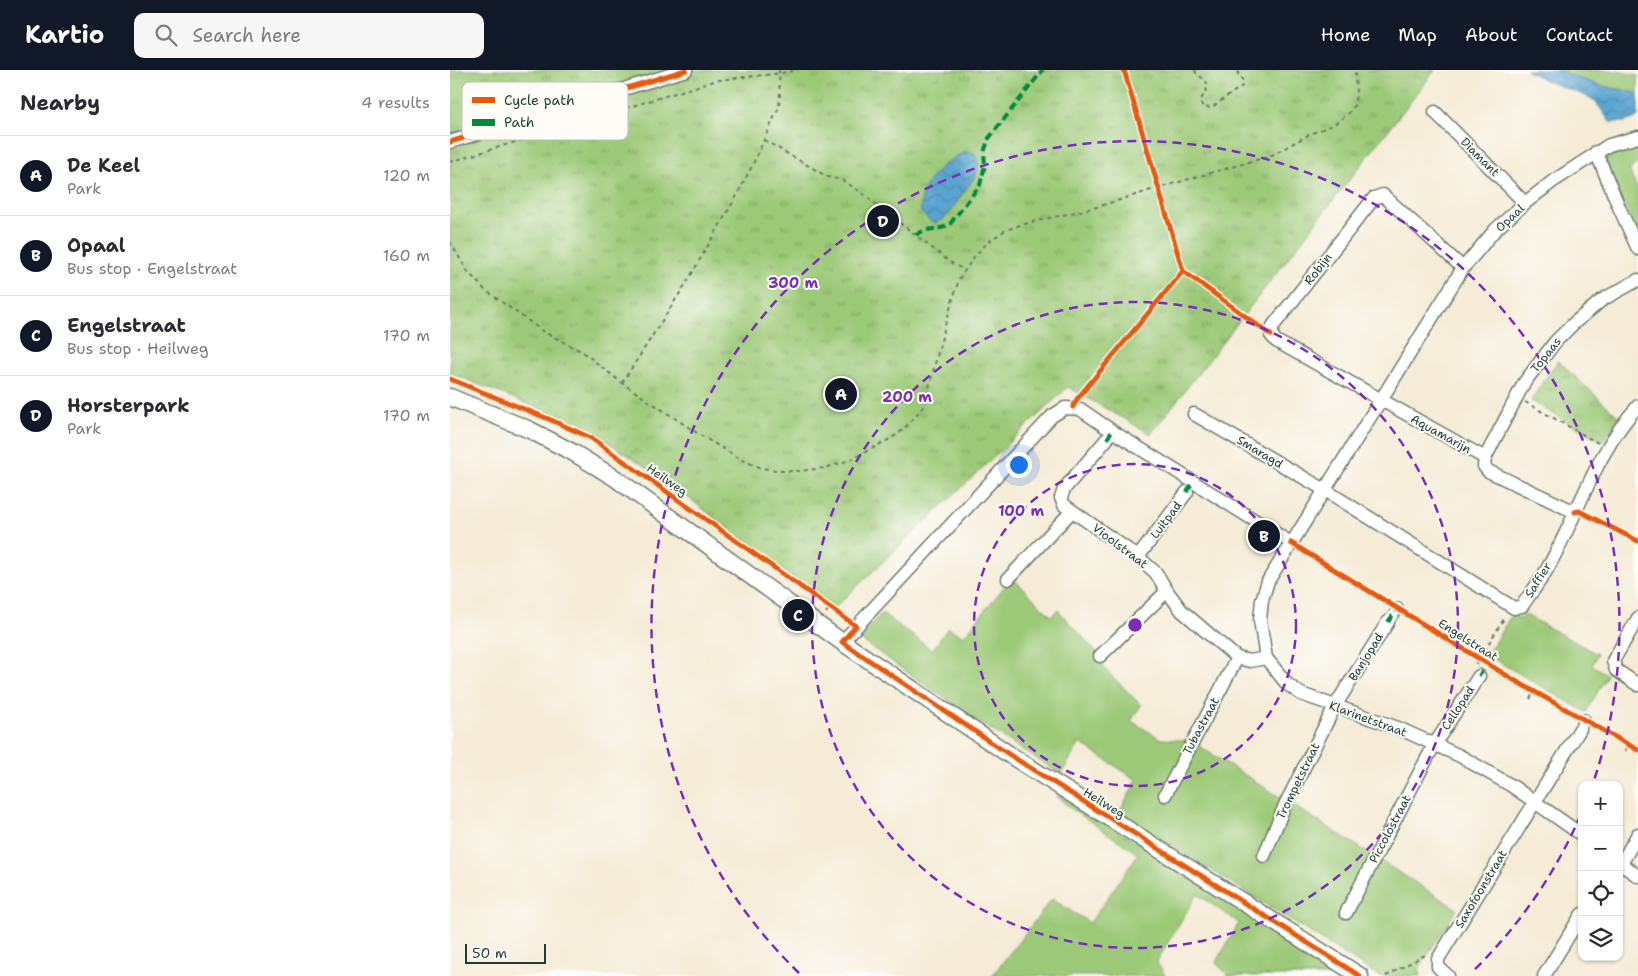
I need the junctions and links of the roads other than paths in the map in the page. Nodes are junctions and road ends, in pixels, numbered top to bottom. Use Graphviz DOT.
graph roads {
  1 [pos="686,70"];
  2 [pos="628,88"];
  3 [pos="1435,112"];
  4 [pos="1638,137"];
  5 [pos="462,138"];
  6 [pos="450,142"];
  7 [pos="1596,152"];
  8 [pos="1525,202"];
  9 [pos="1638,249"];
  10 [pos="1463,268"];
  11 [pos="1638,280"];
  12 [pos="450,397"];
  13 [pos="1380,400"];
  14 [pos="1638,406"];
  15 [pos="1194,414"];
  16 [pos="1110,435"];
  17 [pos="1485,458"];
  18 [pos="1190,487"];
  19 [pos="1325,490"];
  20 [pos="1072,511"];
  21 [pos="1575,512"];
  22 [pos="1291,543"];
  23 [pos="1138,557"];
  24 [pos="1008,579"];
  25 [pos="1167,591"];
  26 [pos="1398,608"];
  27 [pos="1638,618"];
  28 [pos="1388,622"];
  29 [pos="842,642"];
  30 [pos="1100,656"];
  31 [pos="1236,658"];
  32 [pos="1266,658"];
  33 [pos="1480,669"];
  34 [pos="1638,685"];
  35 [pos="1335,706"];
  36 [pos="1582,724"];
  37 [pos="1434,745"];
  38 [pos="1165,795"];
  39 [pos="1535,801"];
  40 [pos="1578,832"];
  41 [pos="1638,834"];
  42 [pos="1264,856"];
  43 [pos="1623,858"];
  44 [pos="1623,865"];
  45 [pos="1638,876"];
  46 [pos="1346,913"];
  47 [pos="1581,916"];
  48 [pos="1360,976"];
  49 [pos="1448,976"];
  50 [pos="1544,976"];
  1 -- 2 [label="street"];
  3 -- 8 [label="street, Diamant"];
  4 -- 7 [label="street, Opaal"];
  5 -- 6 [label="street"];
  7 -- 8 [label="street, Opaal"];
  7 -- 9 [label="street"];
  8 -- 10 [label="street, Opaal"];
  10 -- 13 [label="street, Opaal"];
  10 -- 13 [label="street, Robijn"];
  11 -- 17 [label="street, Topaas"];
  12 -- 29 [label="street, Heilweg"];
  13 -- 17 [label="street, Aquamarijn"];
  13 -- 19 [label="street, Opaal"];
  14 -- 21 [label="street, Saffier"];
  15 -- 19 [label="street, Smaragd"];
  16 -- 18 [label="street"];
  16 -- 20 [label="street"];
  16 -- 29 [label="street"];
  17 -- 21 [label="street, Aquamarijn"];
  18 -- 22 [label="street"];
  18 -- 23 [label="street, Luitpad"];
  19 -- 21 [label="street, Saffier"];
  19 -- 22 [label="street, Opaal"];
  20 -- 23 [label="street, Vioolstraat"];
  20 -- 24 [label="street"];
  22 -- 32 [label="street, Klarinetstraat"];
  23 -- 25 [label="street, Vioolstraat"];
  25 -- 30 [label="street"];
  25 -- 31 [label="street, Vioolstraat"];
  26 -- 28 [label="street, Banjopad"];
  27 -- 34 [label="street"];
  28 -- 35 [label="street, Banjopad"];
  29 -- 48 [label="street, Heilweg"];
  31 -- 32 [label="street"];
  31 -- 38 [label="street, Tubastraat"];
  32 -- 35 [label="street, Klarinetstraat"];
  33 -- 37 [label="street, Cellopad"];
  35 -- 37 [label="street, Klarinetstraat"];
  35 -- 42 [label="street, Trompetstraat"];
  36 -- 39 [label="street, Saxofoonstraat"];
  37 -- 39 [label="street, Klarinetstraat"];
  37 -- 46 [label="street, Piccolostraat"];
  39 -- 40 [label="street, Klarinetstraat"];
  39 -- 49 [label="street, Saxofoonstraat"];
  41 -- 43 [label="street"];
  44 -- 45 [label="street"];
  47 -- 50 [label="street"];
}
